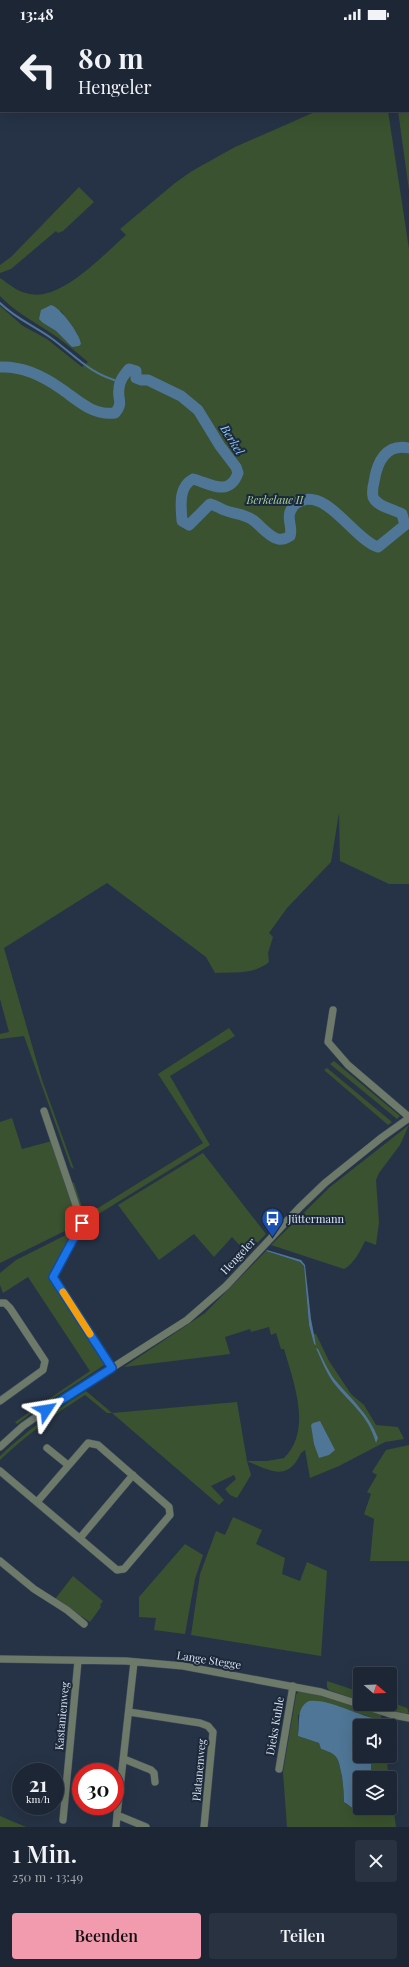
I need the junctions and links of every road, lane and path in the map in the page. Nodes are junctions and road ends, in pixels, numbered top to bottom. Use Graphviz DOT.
graph roads {
  1 [pos="333,1010"];
  2 [pos="44,1112"];
  3 [pos="409,1118"];
  4 [pos="0,1303"];
  5 [pos="112,1368"];
  6 [pos="0,1401"];
  7 [pos="0,1448"];
  8 [pos="47,1448"];
  9 [pos="68,1465"];
  10 [pos="0,1471"];
  11 [pos="133,1475"];
  12 [pos="37,1502"];
  13 [pos="80,1538"];
  14 [pos="0,1561"];
  15 [pos="84,1624"];
  16 [pos="0,1659"];
  17 [pos="78,1661"];
  18 [pos="134,1662"];
  19 [pos="0,1663"];
  20 [pos="293,1686"];
  21 [pos="129,1712"];
  22 [pos="409,1718"];
  23 [pos="124,1759"];
  24 [pos="124,1763"];
  25 [pos="279,1769"];
  26 [pos="155,1782"];
  27 [pos="117,1815"];
  28 [pos="63,1820"];
  29 [pos="116,1827"];
  30 [pos="146,1827"];
  31 [pos="204,1827"];
  1 -- 3 [label="street"];
  2 -- 5 [label="street"];
  3 -- 5 [label="street, Hengeler"];
  4 -- 6 [label="street"];
  5 -- 7 [label="street, Hengeler"];
  8 -- 9 [label="street"];
  9 -- 11 [label="street"];
  9 -- 12 [label="street"];
  10 -- 12 [label="street"];
  11 -- 13 [label="street"];
  11 -- 13 [label="street"];
  12 -- 13 [label="street"];
  14 -- 15 [label="street"];
  16 -- 17 [label="street, Lange Stegge"];
  16 -- 19 [label="street"];
  17 -- 18 [label="street, Lange Stegge"];
  17 -- 28 [label="street, Kastanienweg"];
  18 -- 20 [label="street, Lange Stegge"];
  18 -- 21 [label="street"];
  20 -- 22 [label="street, Lange Stegge"];
  20 -- 25 [label="street, Dieks Kuhle"];
  21 -- 23 [label="street"];
  21 -- 31 [label="street, Platanenweg"];
  23 -- 24 [label="street"];
  23 -- 26 [label="street"];
  27 -- 29 [label="street"];
  27 -- 30 [label="street"];
}
